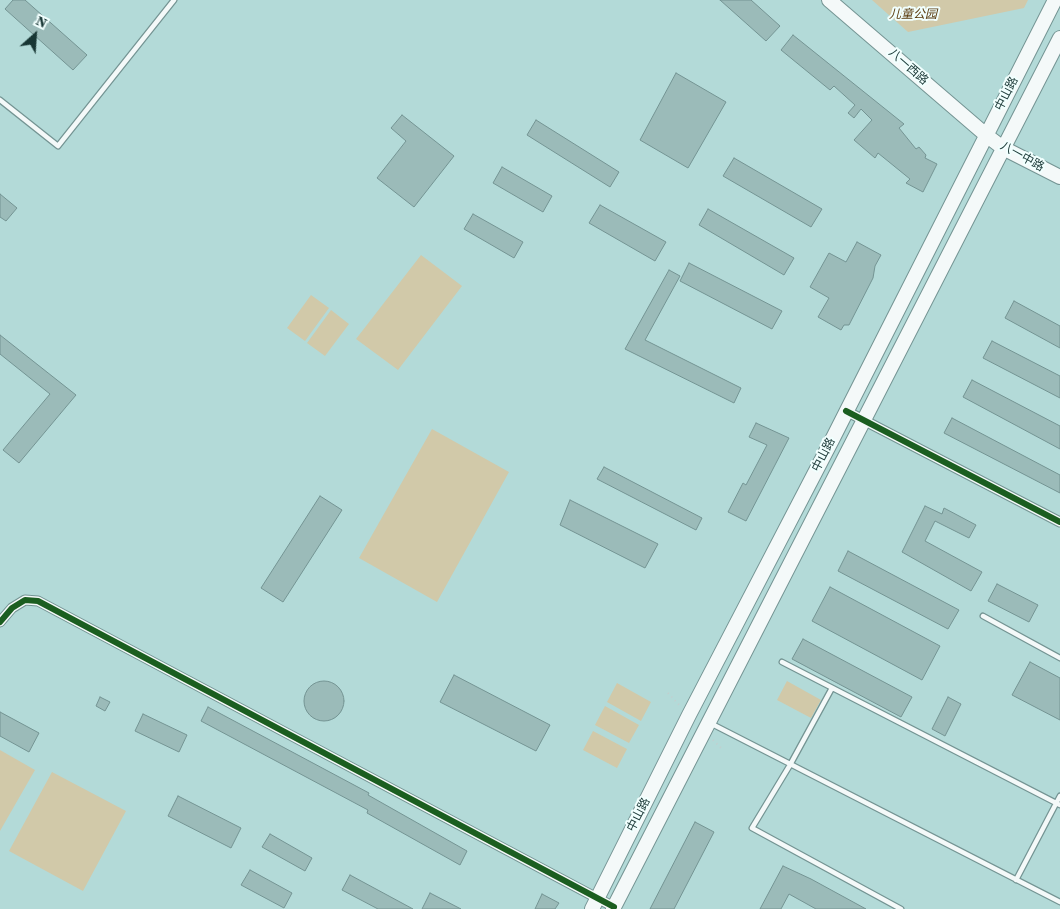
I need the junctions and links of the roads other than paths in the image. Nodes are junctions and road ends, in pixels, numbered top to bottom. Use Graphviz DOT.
graph roads {
  1 [pos="174,0"];
  2 [pos="829,0"];
  3 [pos="1055,0"];
  4 [pos="1060,38"];
  5 [pos="0,100"];
  6 [pos="986,135"];
  7 [pos="1004,148"];
  8 [pos="1060,177"];
  9 [pos="846,411"];
  10 [pos="864,419"];
  11 [pos="1060,522"];
  12 [pos="983,616"];
  13 [pos="0,622"];
  14 [pos="1060,658"];
  15 [pos="782,662"];
  16 [pos="832,688"];
  17 [pos="709,722"];
  18 [pos="790,765"];
  19 [pos="1060,796"];
  20 [pos="1058,804"];
  21 [pos="1016,880"];
  22 [pos="1060,902"];
  23 [pos="595,903"];
  24 [pos="613,908"];
  25 [pos="901,909"];
  1 -- 5 [label="lane"];
  2 -- 6 [label="main road, 八一西路"];
  3 -- 6 [label="main road, 中山路"];
  4 -- 7 [label="main road, 中山路"];
  6 -- 7 [label="main road, 八一中路"];
  6 -- 9 [label="main road, 中山路"];
  7 -- 8 [label="main road, 八一中路"];
  7 -- 10 [label="main road, 中山路"];
  9 -- 10 [label="street"];
  9 -- 23 [label="main road, 中山路"];
  10 -- 11 [label="street"];
  10 -- 17 [label="main road, 中山路"];
  12 -- 14 [label="lane"];
  13 -- 23 [label="street"];
  15 -- 16 [label="lane"];
  16 -- 18 [label="lane"];
  16 -- 20 [label="lane"];
  17 -- 18 [label="lane"];
  17 -- 24 [label="main road, 中山路"];
  18 -- 21 [label="lane"];
  18 -- 25 [label="lane"];
  19 -- 20 [label="lane"];
  20 -- 21 [label="lane"];
  21 -- 22 [label="lane"];
  23 -- 24 [label="street"];
}
